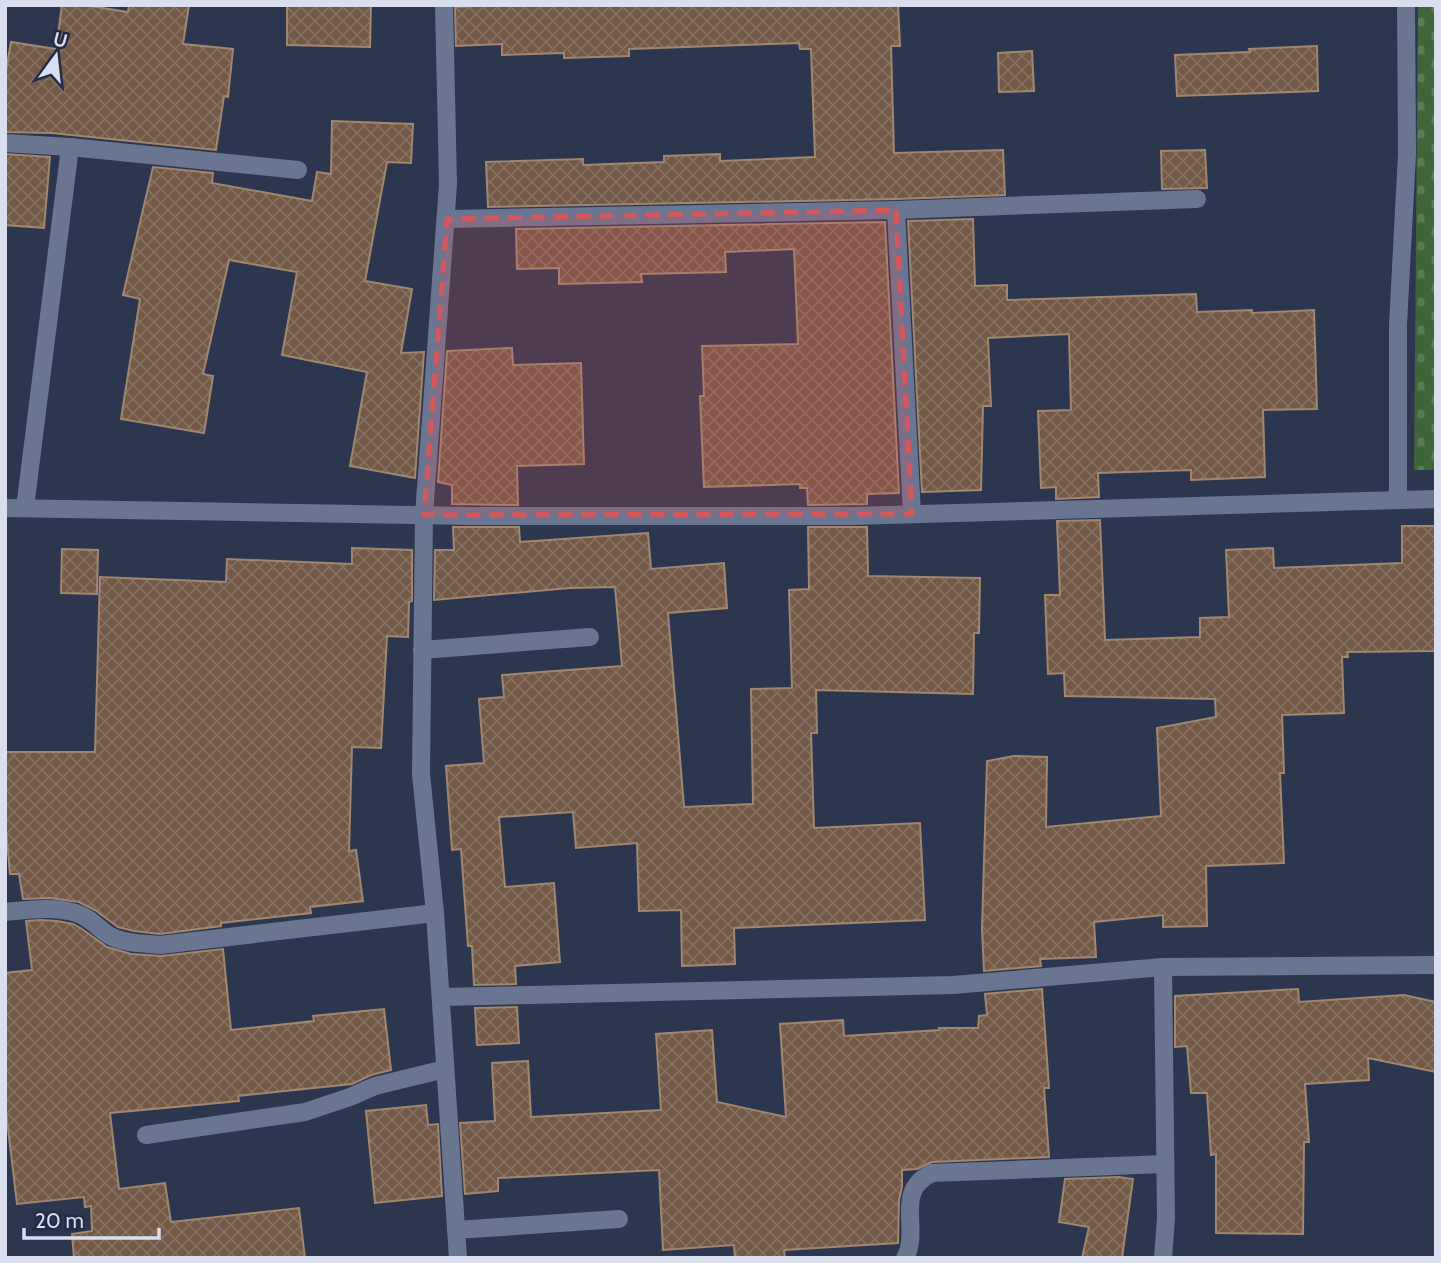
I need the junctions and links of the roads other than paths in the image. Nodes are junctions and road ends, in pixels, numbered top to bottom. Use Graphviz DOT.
graph roads {
  1 [pos="444,5"];
  2 [pos="1406,5"];
  3 [pos="5,143"];
  4 [pos="70,147"];
  5 [pos="298,170"];
  6 [pos="1197,199"];
  7 [pos="896,210"];
  8 [pos="447,219"];
  9 [pos="1436,499"];
  10 [pos="1398,500"];
  11 [pos="5,508"];
  12 [pos="25,508"];
  13 [pos="912,514"];
  14 [pos="424,515"];
  15 [pos="590,636"];
  16 [pos="422,650"];
  17 [pos="5,912"];
  18 [pos="435,914"];
  19 [pos="1436,965"];
  20 [pos="1163,967"];
  21 [pos="441,997"];
  22 [pos="444,1069"];
  23 [pos="146,1135"];
  24 [pos="1166,1164"];
  25 [pos="619,1219"];
  26 [pos="456,1230"];
  27 [pos="458,1258"];
  28 [pos="905,1258"];
  29 [pos="1163,1258"];
  1 -- 8 [label="street"];
  2 -- 10 [label="street"];
  3 -- 4 [label="street"];
  4 -- 5 [label="street"];
  4 -- 12 [label="street"];
  6 -- 7 [label="street"];
  7 -- 8 [label="street"];
  7 -- 13 [label="street"];
  8 -- 14 [label="street"];
  9 -- 10 [label="street"];
  10 -- 13 [label="street"];
  11 -- 12 [label="street"];
  12 -- 14 [label="street"];
  13 -- 14 [label="street"];
  14 -- 16 [label="street"];
  15 -- 16 [label="street"];
  16 -- 18 [label="street"];
  17 -- 18 [label="street"];
  18 -- 21 [label="street"];
  19 -- 20 [label="street"];
  20 -- 21 [label="street"];
  20 -- 24 [label="street"];
  21 -- 22 [label="street"];
  22 -- 23 [label="street"];
  22 -- 26 [label="street"];
  24 -- 28 [label="street"];
  24 -- 29 [label="street"];
  25 -- 26 [label="street"];
  26 -- 27 [label="street"];
}
